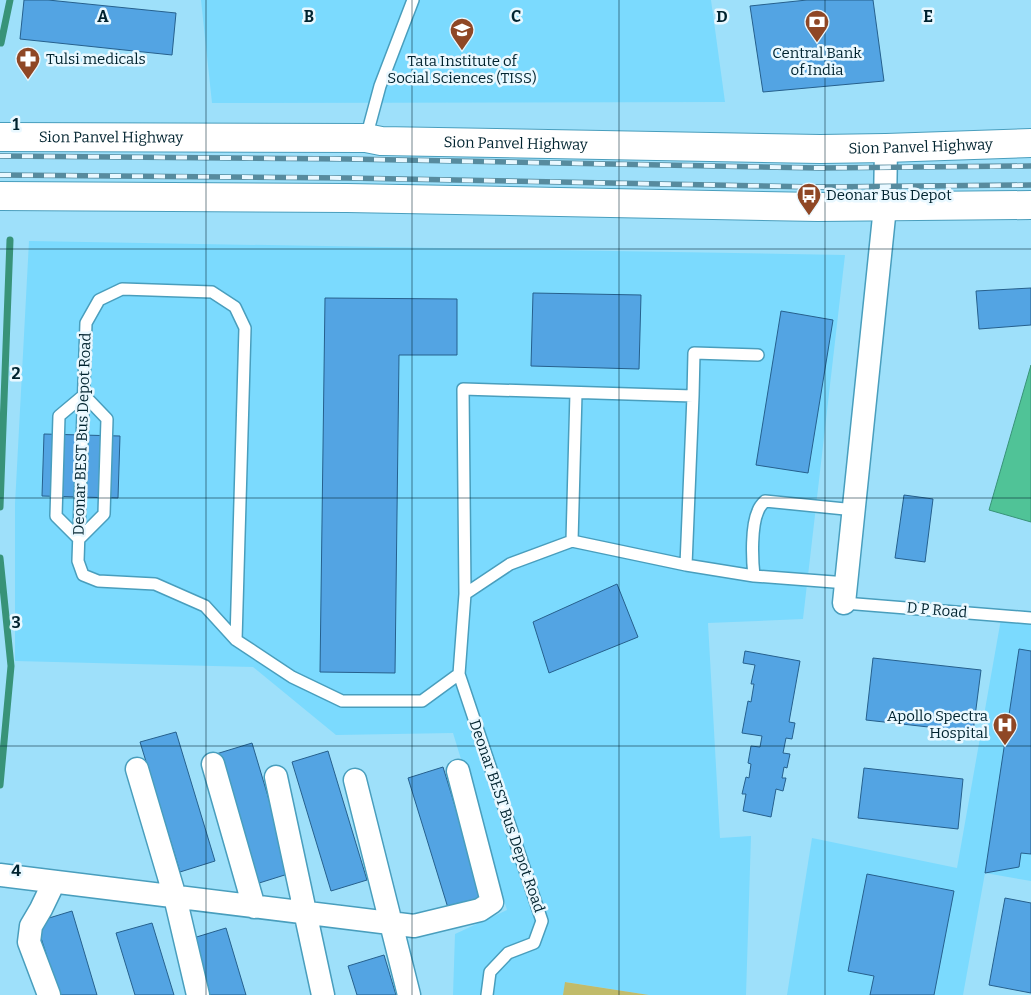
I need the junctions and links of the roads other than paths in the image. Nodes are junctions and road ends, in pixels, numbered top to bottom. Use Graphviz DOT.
graph roads {
  1 [pos="413,0"];
  2 [pos="0,137"];
  3 [pos="366,138"];
  4 [pos="1031,143"];
  5 [pos="886,148"];
  6 [pos="0,196"];
  7 [pos="1031,205"];
  8 [pos="885,207"];
  9 [pos="758,355"];
  10 [pos="576,393"];
  11 [pos="84,394"];
  12 [pos="693,396"];
  13 [pos="855,510"];
  14 [pos="79,539"];
  15 [pos="572,541"];
  16 [pos="686,564"];
  17 [pos="754,576"];
  18 [pos="846,593"];
  19 [pos="465,594"];
  20 [pos="1031,618"];
  21 [pos="236,640"];
  22 [pos="459,674"];
  23 [pos="213,764"];
  24 [pos="137,769"];
  25 [pos="458,771"];
  26 [pos="276,777"];
  27 [pos="354,780"];
  28 [pos="0,875"];
  29 [pos="54,882"];
  30 [pos="175,897"];
  31 [pos="254,906"];
  32 [pos="306,913"];
  33 [pos="391,923"];
  34 [pos="49,995"];
  35 [pos="198,995"];
  36 [pos="323,995"];
  37 [pos="409,995"];
  38 [pos="487,995"];
  1 -- 3 [label="lane"];
  2 -- 3 [label="highway, Sion Panvel Highway"];
  3 -- 5 [label="highway, Sion Panvel Highway"];
  4 -- 5 [label="highway, Sion Panvel Highway"];
  5 -- 8 [label="street"];
  6 -- 8 [label="highway"];
  7 -- 8 [label="highway"];
  8 -- 13 [label="street"];
  9 -- 12 [label="lane"];
  10 -- 12 [label="lane"];
  10 -- 15 [label="lane"];
  10 -- 19 [label="lane, Deonar BEST Bus Depot Road"];
  11 -- 14 [label="lane, Deonar BEST Bus Depot Road"];
  11 -- 14 [label="lane"];
  11 -- 14 [label="lane"];
  11 -- 21 [label="lane, Deonar BEST Bus Depot Road"];
  12 -- 16 [label="lane"];
  13 -- 17 [label="lane"];
  13 -- 18 [label="street"];
  14 -- 21 [label="lane, Deonar BEST Bus Depot Road"];
  15 -- 16 [label="lane"];
  15 -- 19 [label="lane"];
  16 -- 17 [label="lane"];
  17 -- 18 [label="lane"];
  18 -- 20 [label="lane, D P Road"];
  19 -- 22 [label="lane, Deonar BEST Bus Depot Road"];
  21 -- 22 [label="lane, Deonar BEST Bus Depot Road"];
  22 -- 38 [label="lane, Deonar BEST Bus Depot Road"];
  23 -- 31 [label="street"];
  24 -- 30 [label="street"];
  25 -- 33 [label="street"];
  26 -- 32 [label="street"];
  27 -- 33 [label="street"];
  28 -- 29 [label="street"];
  29 -- 30 [label="street"];
  29 -- 34 [label="street"];
  30 -- 31 [label="street"];
  30 -- 35 [label="street"];
  31 -- 32 [label="street"];
  32 -- 33 [label="street"];
  32 -- 36 [label="street"];
  33 -- 37 [label="street"];
}
